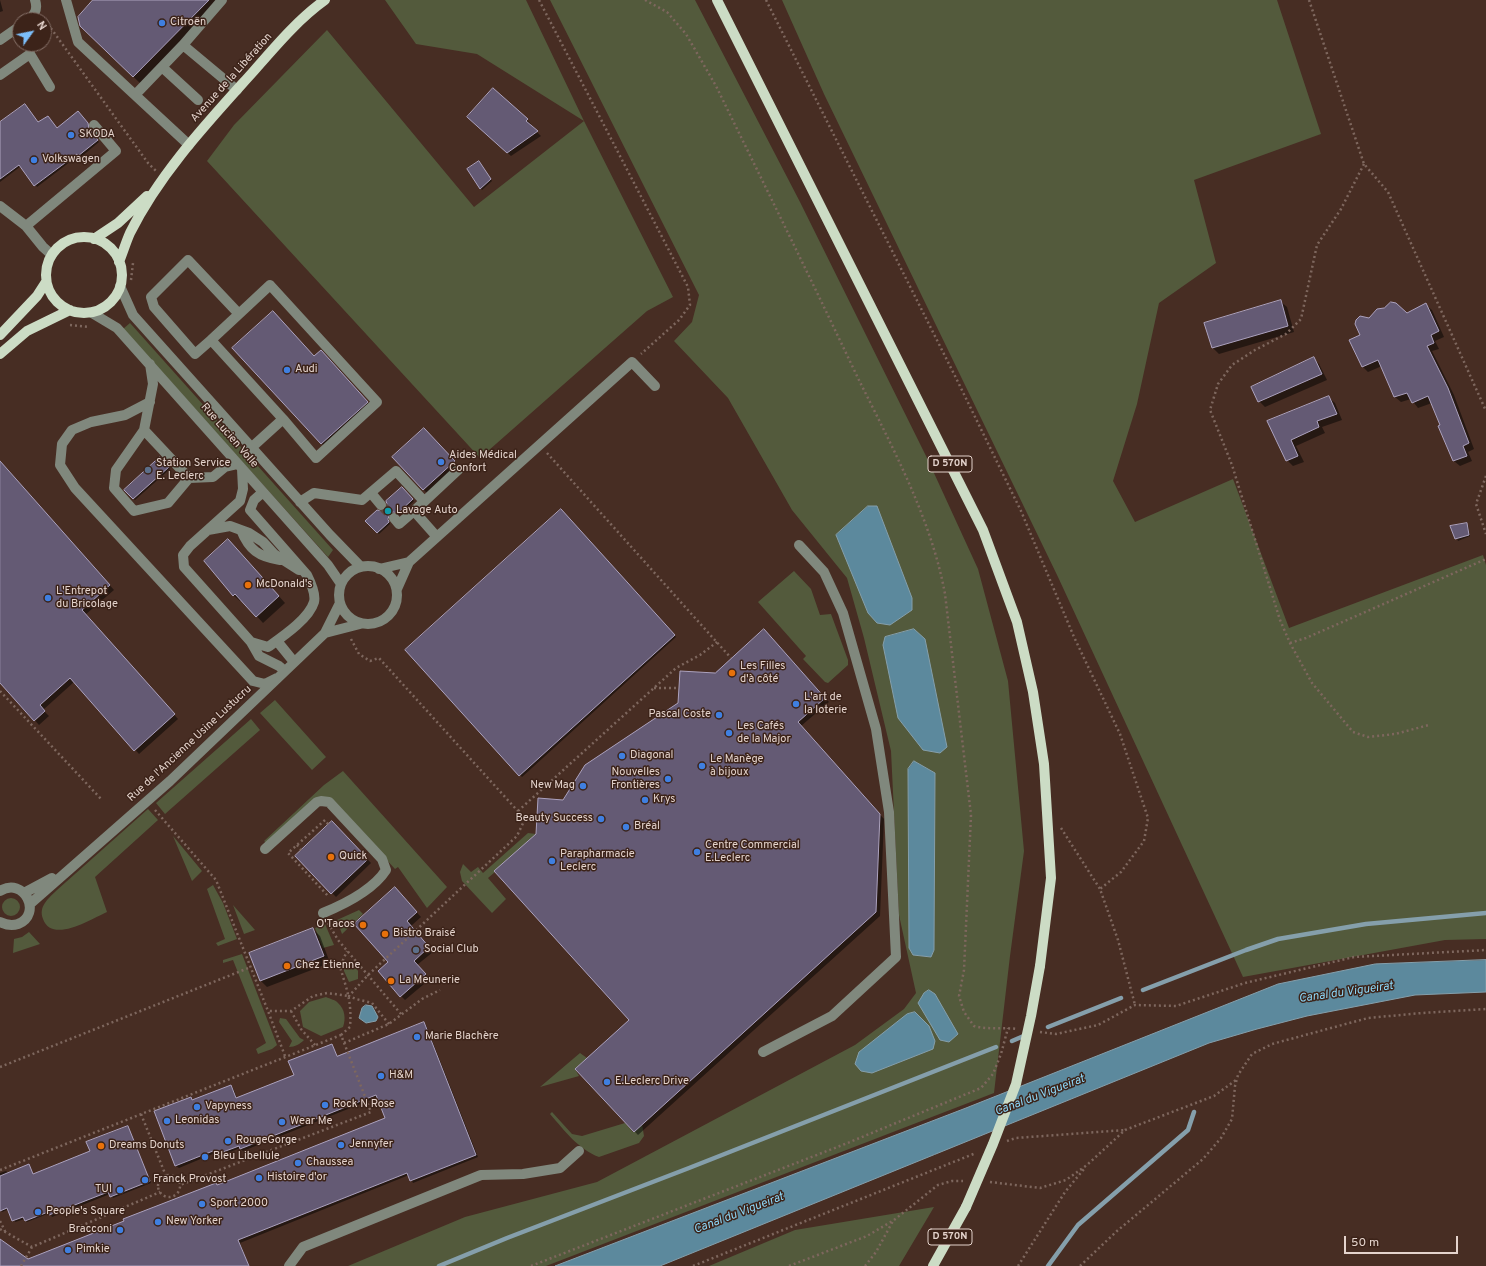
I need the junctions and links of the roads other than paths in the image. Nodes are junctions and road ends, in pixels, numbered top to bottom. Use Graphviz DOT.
graph roads {
  1 [pos="66,0"];
  2 [pos="222,0"];
  3 [pos="325,0"];
  4 [pos="717,0"];
  5 [pos="12,32"];
  6 [pos="0,40"];
  7 [pos="184,45"];
  8 [pos="162,67"];
  9 [pos="0,75"];
  10 [pos="50,86"];
  11 [pos="237,90"];
  12 [pos="135,95"];
  13 [pos="198,100"];
  14 [pos="94,125"];
  15 [pos="189,145"];
  16 [pos="163,179"];
  17 [pos="0,206"];
  18 [pos="26,226"];
  19 [pos="94,239"];
  20 [pos="52,255"];
  21 [pos="119,262"];
  22 [pos="46,282"];
  23 [pos="120,286"];
  24 [pos="70,310"];
  25 [pos="92,312"];
  26 [pos="240,314"];
  27 [pos="0,335"];
  28 [pos="211,340"];
  29 [pos="0,354"];
  30 [pos="150,364"];
  31 [pos="655,386"];
  32 [pos="150,402"];
  33 [pos="283,419"];
  34 [pos="144,430"];
  35 [pos="251,448"];
  36 [pos="240,466"];
  37 [pos="459,469"];
  38 [pos="189,478"];
  39 [pos="263,492"];
  40 [pos="371,493"];
  41 [pos="424,501"];
  42 [pos="300,502"];
  43 [pos="381,505"];
  44 [pos="414,510"];
  45 [pos="394,518"];
  46 [pos="208,530"];
  47 [pos="437,537"];
  48 [pos="799,545"];
  49 [pos="409,562"];
  50 [pos="361,567"];
  51 [pos="379,569"];
  52 [pos="307,576"];
  53 [pos="341,584"];
  54 [pos="397,589"];
  55 [pos="340,603"];
  56 [pos="360,624"];
  57 [pos="325,633"];
  58 [pos="277,640"];
  59 [pos="251,642"];
  60 [pos="294,662"];
  61 [pos="281,675"];
  62 [pos="265,849"];
  63 [pos="68,870"];
  64 [pos="0,891"];
  65 [pos="24,893"];
  66 [pos="30,904"];
  67 [pos="323,913"];
  68 [pos="0,922"];
  69 [pos="763,1052"];
  70 [pos="579,1151"];
  71 [pos="289,1266"];
  72 [pos="933,1266"];
  1 -- 12 [label="street"];
  2 -- 7 [label="street"];
  3 -- 11 [label="main road, Avenue de la Libération"];
  4 -- 72 [label="main road, D 570N, bridge"];
  5 -- 6 [label="street"];
  7 -- 8 [label="street"];
  7 -- 11 [label="street"];
  8 -- 12 [label="street"];
  8 -- 13 [label="street"];
  9 -- 10 [label="street"];
  11 -- 15 [label="main road, Avenue de la Libération"];
  12 -- 15 [label="street"];
  14 -- 18 [label="street"];
  15 -- 16 [label="main road, Avenue de la Libération"];
  16 -- 19 [label="main road, Avenue de la Libération"];
  16 -- 21 [label="main road, Avenue de la Libération"];
  17 -- 18 [label="street"];
  18 -- 20 [label="street"];
  19 -- 20 [label="main road"];
  19 -- 21 [label="main road"];
  20 -- 22 [label="main road"];
  21 -- 23 [label="main road"];
  22 -- 24 [label="main road"];
  22 -- 27 [label="main road"];
  23 -- 25 [label="main road"];
  23 -- 35 [label="street"];
  24 -- 25 [label="main road"];
  24 -- 29 [label="main road"];
  25 -- 30 [label="street, Rue Lucien Volle"];
  26 -- 28 [label="street"];
  26 -- 28 [label="street"];
  26 -- 33 [label="street"];
  28 -- 33 [label="street"];
  30 -- 32 [label="street"];
  30 -- 36 [label="street, Rue Lucien Volle"];
  31 -- 47 [label="street"];
  32 -- 34 [label="street"];
  32 -- 61 [label="street"];
  33 -- 35 [label="street"];
  34 -- 38 [label="street"];
  34 -- 38 [label="street"];
  35 -- 42 [label="street"];
  36 -- 38 [label="street"];
  36 -- 39 [label="street, Rue Lucien Volle"];
  36 -- 46 [label="street"];
  37 -- 41 [label="street"];
  39 -- 52 [label="street"];
  39 -- 53 [label="street, Rue Lucien Volle"];
  40 -- 41 [label="street"];
  40 -- 42 [label="street"];
  40 -- 43 [label="street"];
  41 -- 44 [label="street"];
  42 -- 50 [label="street"];
  44 -- 45 [label="street"];
  44 -- 47 [label="street"];
  46 -- 52 [label="street"];
  46 -- 59 [label="street"];
  47 -- 49 [label="street"];
  48 -- 69 [label="street"];
  49 -- 51 [label="street"];
  49 -- 54 [label="street"];
  50 -- 51 [label="street"];
  50 -- 53 [label="street"];
  51 -- 54 [label="street"];
  52 -- 58 [label="street"];
  53 -- 55 [label="street"];
  54 -- 56 [label="street"];
  55 -- 56 [label="street"];
  55 -- 57 [label="street, Rue de l'Ancienne Usine Lustucru"];
  56 -- 57 [label="street, Rue de l'Ancienne Usine Lustucru"];
  57 -- 60 [label="street, Rue de l'Ancienne Usine Lustucru"];
  58 -- 59 [label="street"];
  58 -- 60 [label="street"];
  59 -- 61 [label="street"];
  60 -- 61 [label="street, Rue de l'Ancienne Usine Lustucru"];
  61 -- 63 [label="street, Rue de l'Ancienne Usine Lustucru"];
  62 -- 67 [label="street"];
  63 -- 65 [label="street, Rue de l'Ancienne Usine Lustucru"];
  63 -- 66 [label="street, Rue de l'Ancienne Usine Lustucru"];
  64 -- 65 [label="street"];
  65 -- 66 [label="street"];
  66 -- 68 [label="street, Rue de l'Ancienne Usine Lustucru"];
  70 -- 71 [label="street"];
}
